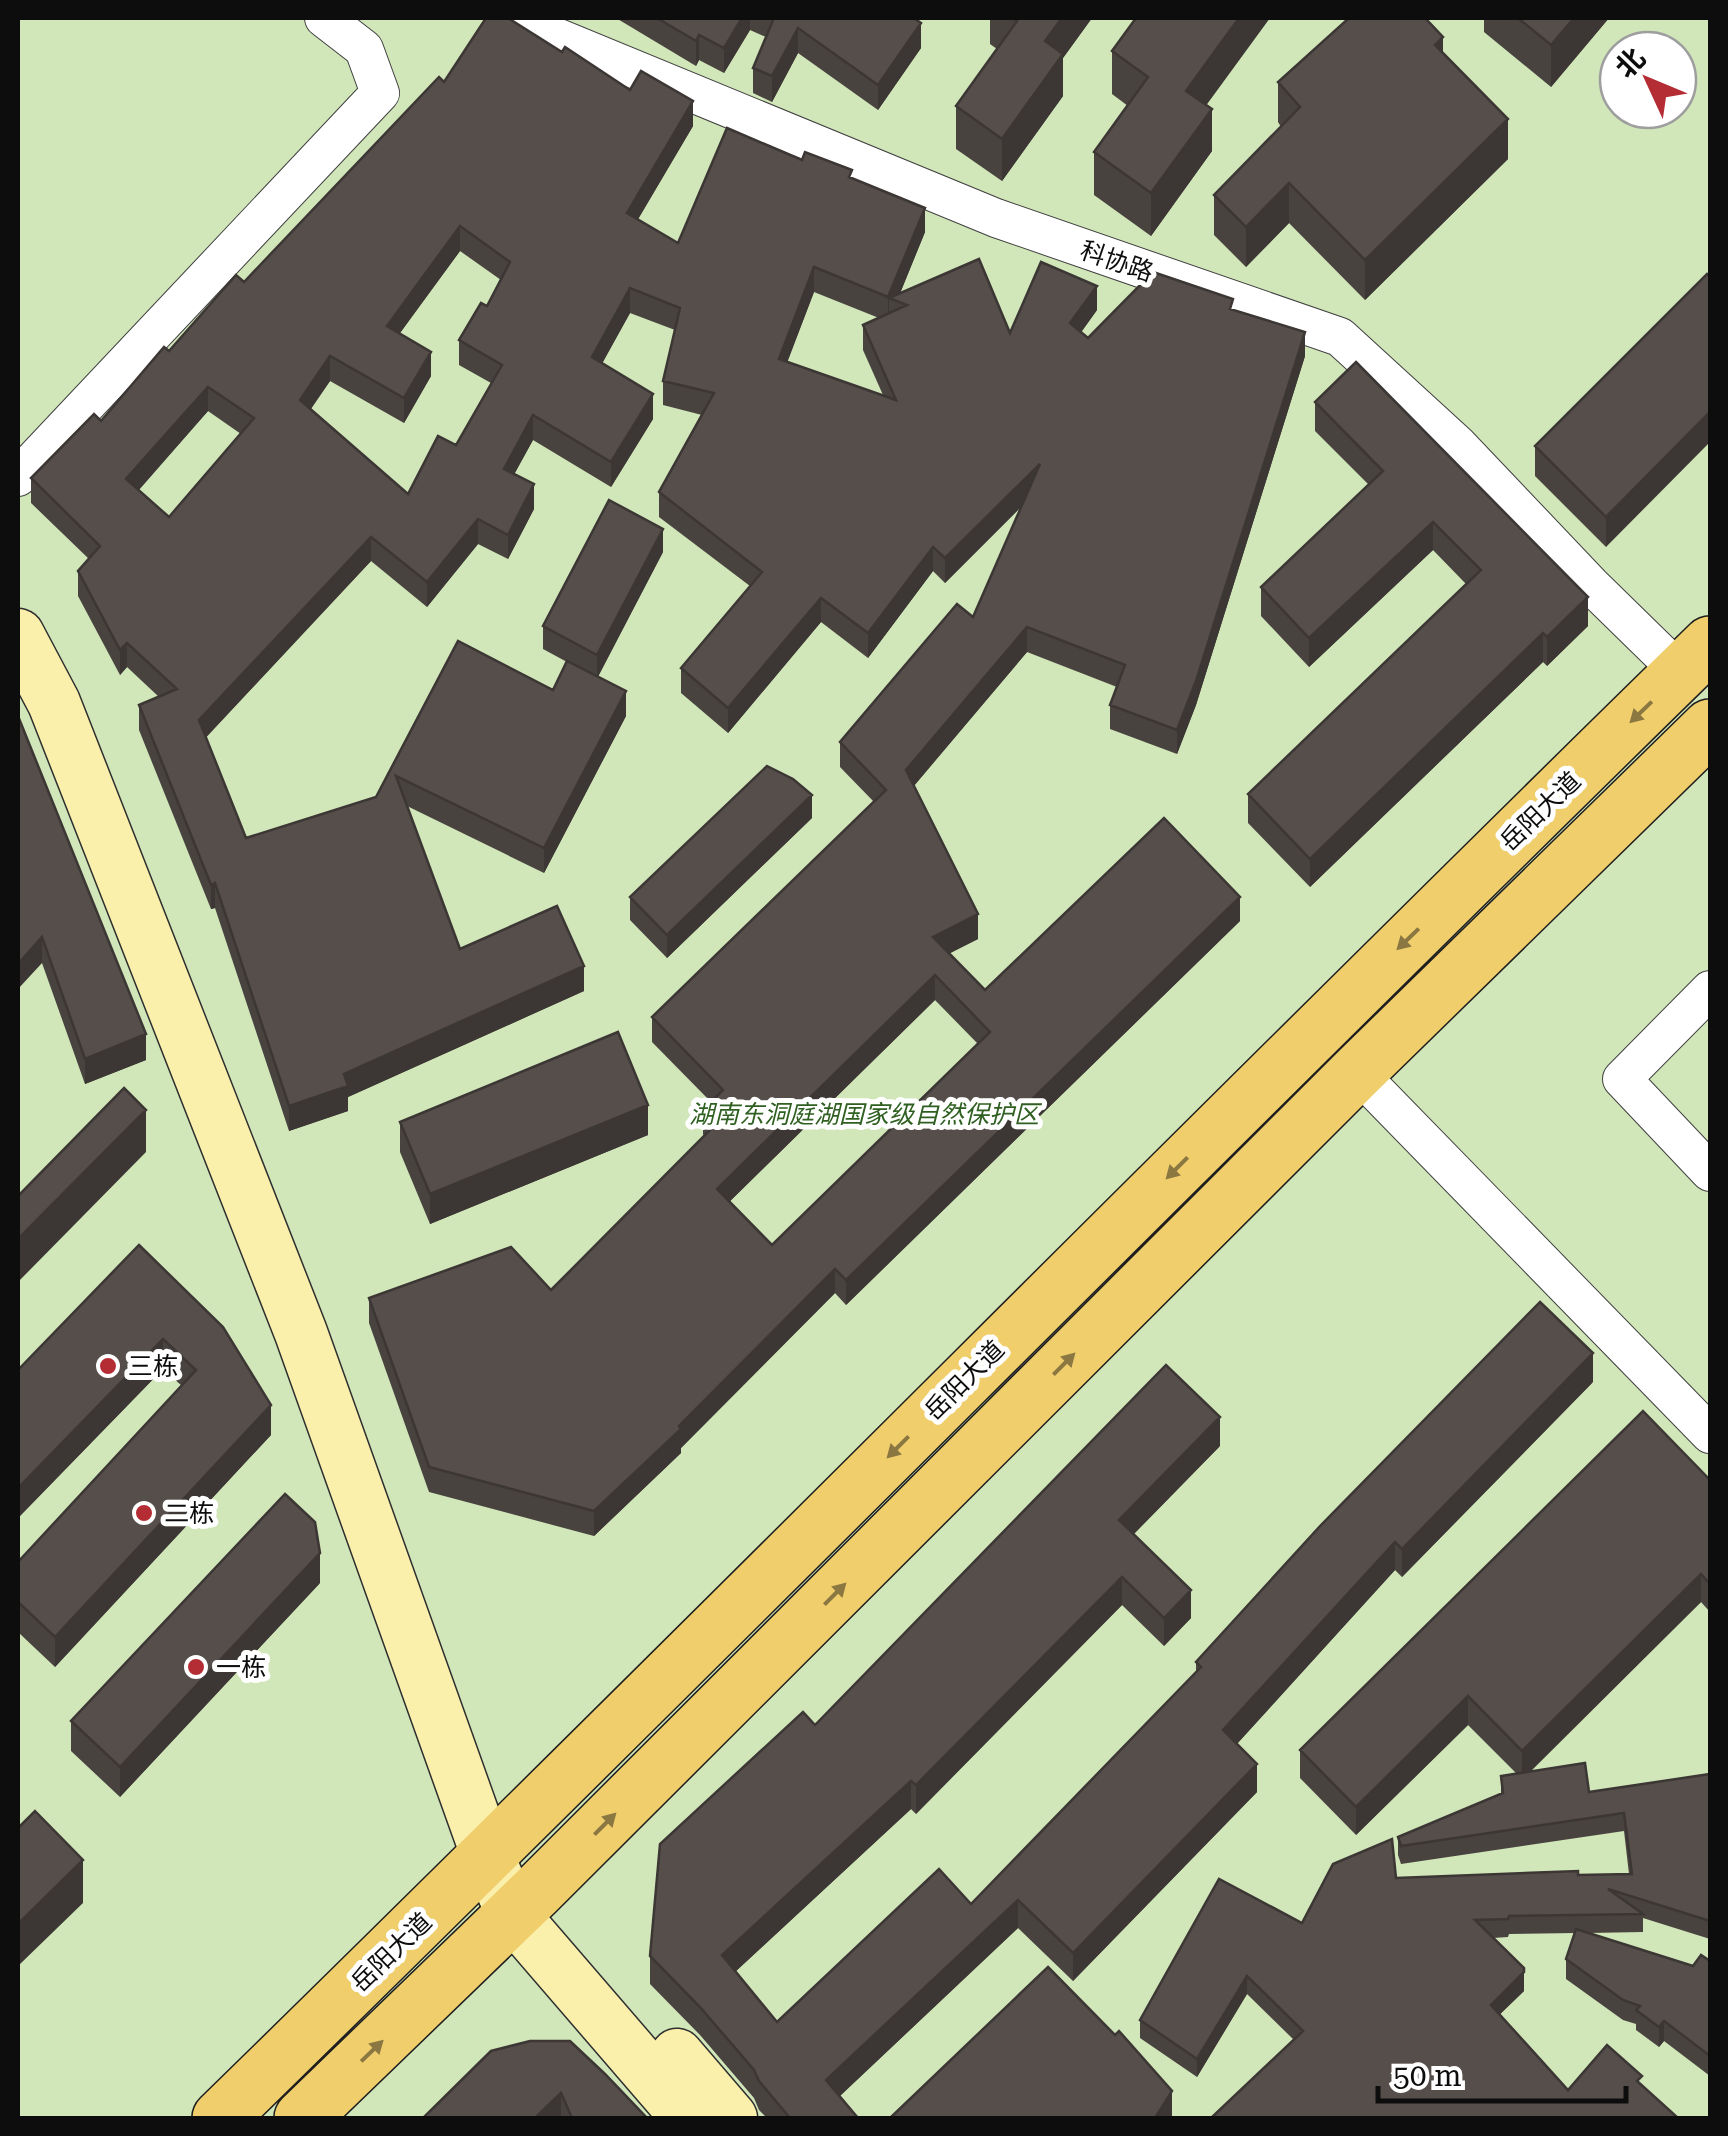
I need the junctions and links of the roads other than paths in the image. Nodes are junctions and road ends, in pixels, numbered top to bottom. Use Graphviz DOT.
graph roads {
  1 [pos="324,18"];
  2 [pos="510,18"];
  3 [pos="18,477"];
  4 [pos="18,634"];
  5 [pos="1696,658"];
  6 [pos="1710,727"];
  7 [pos="1706,1003"];
  8 [pos="1356,1072"];
  9 [pos="1710,1172"];
  10 [pos="1710,1434"];
  11 [pos="488,1857"];
  12 [pos="525,1904"];
  13 [pos="220,2118"];
  14 [pos="302,2118"];
  15 [pos="688,2118"];
  16 [pos="731,2118"];
  1 -- 3 [label="street"];
  2 -- 5 [label="street, 科协路"];
  4 -- 11 [label="street"];
  5 -- 11 [label="main road, 岳阳大道, one-way"];
  6 -- 8 [label="main road"];
  7 -- 9 [label="street"];
  8 -- 10 [label="street"];
  12 -- 8 [label="main road, one-way"];
  11 -- 12 [label="street"];
  11 -- 13 [label="main road, 岳阳大道"];
  14 -- 12 [label="main road, one-way"];
  12 -- 15 [label="street"];
  12 -- 16 [label="street"];
}
